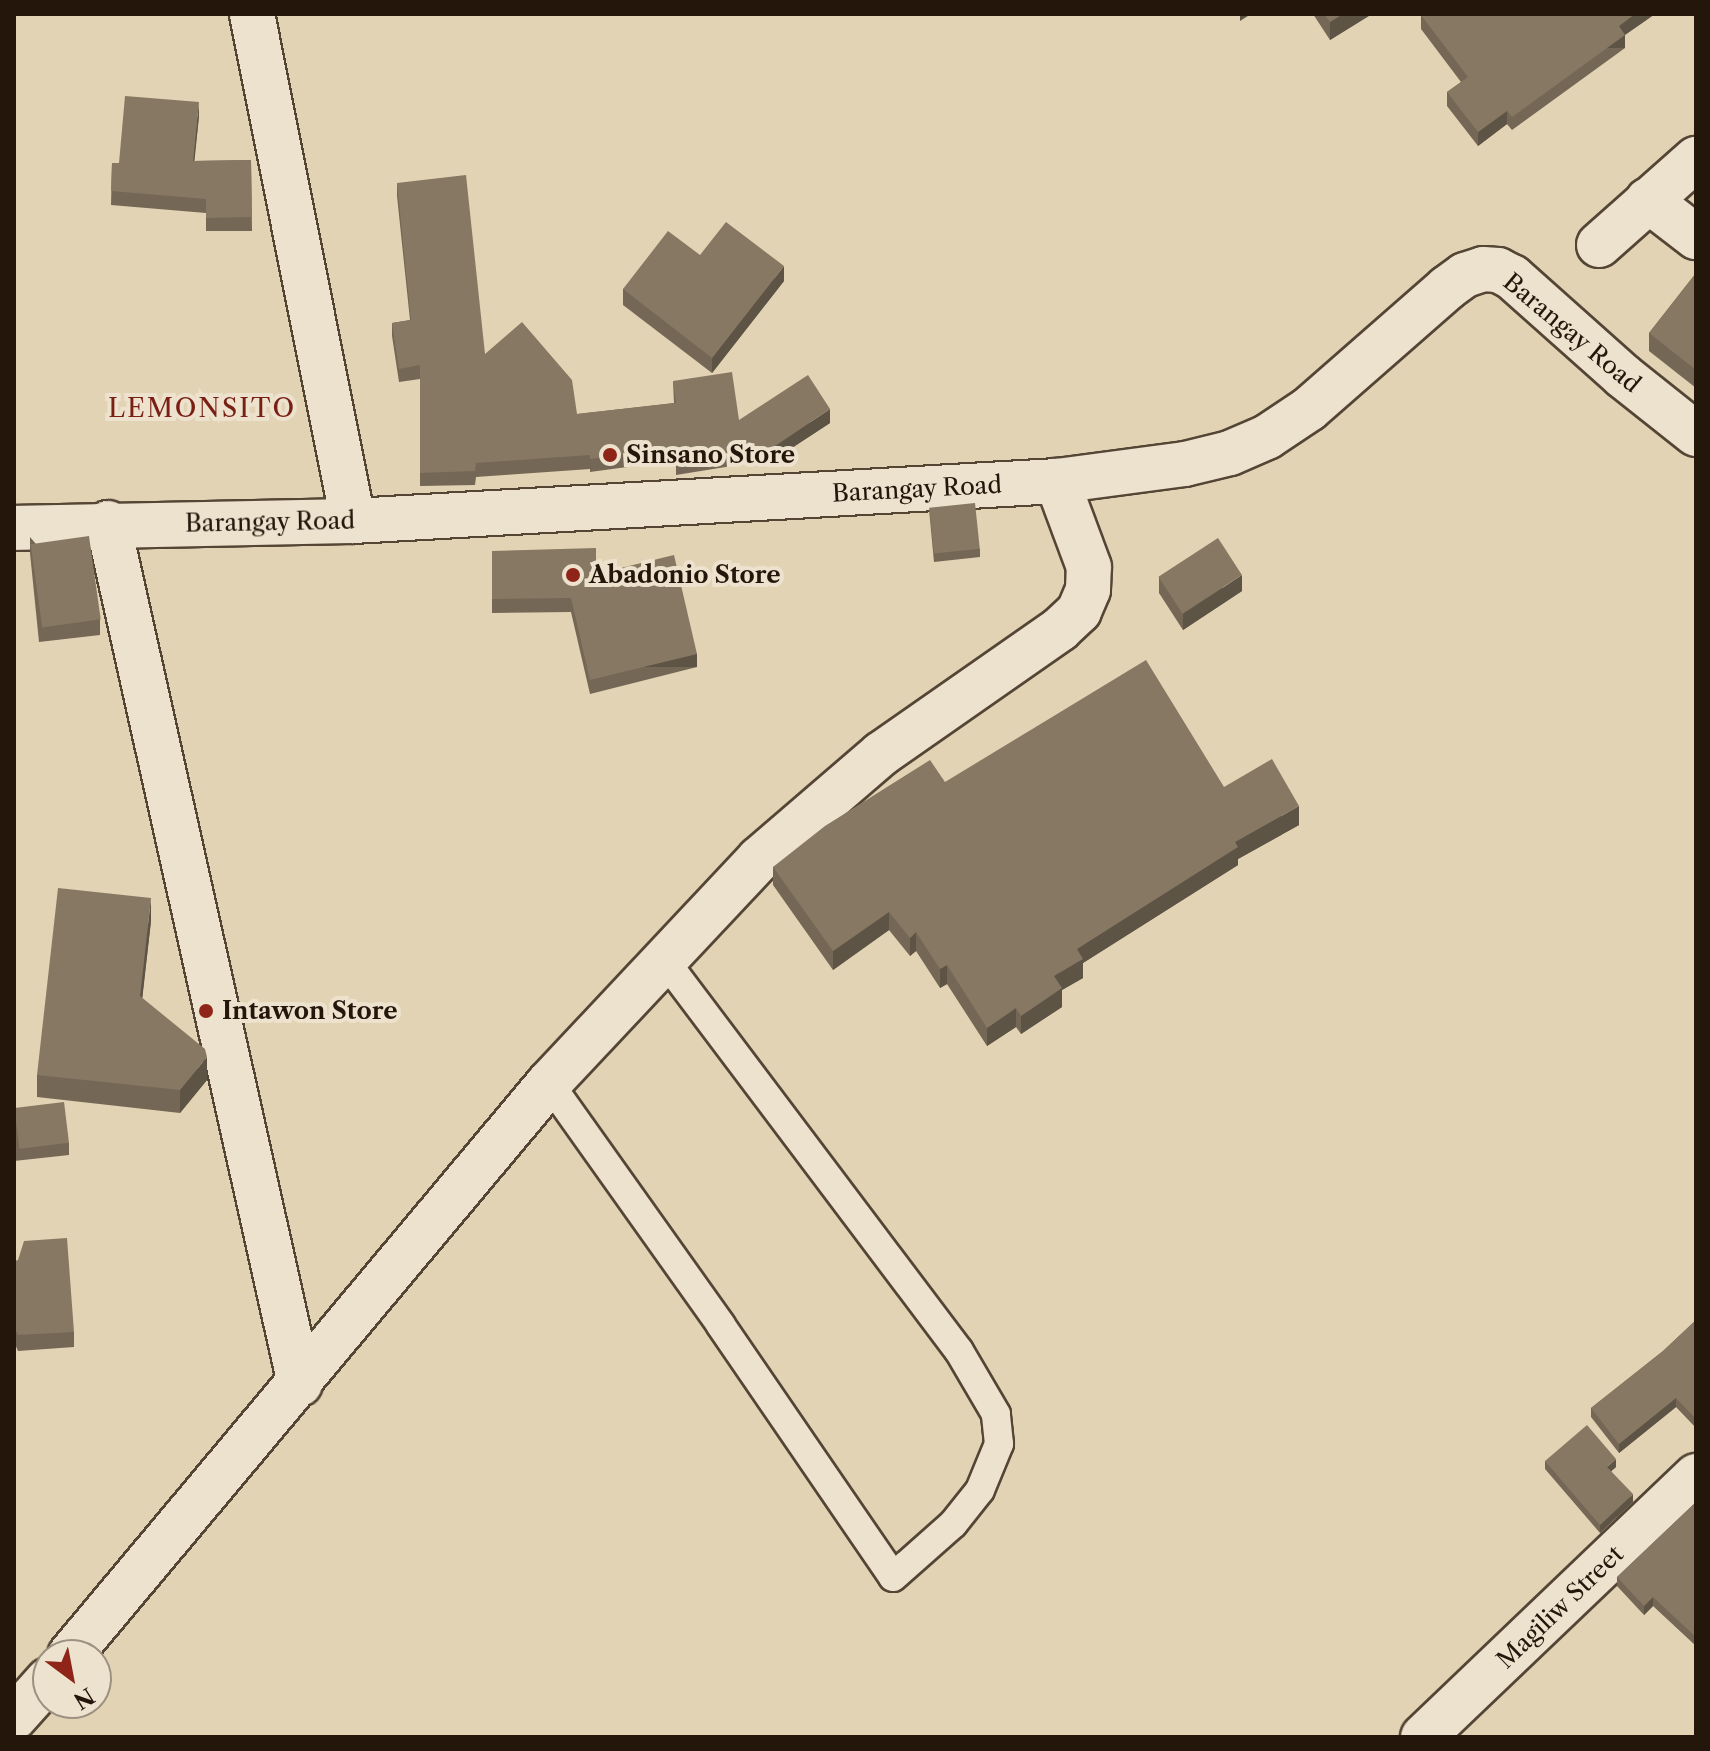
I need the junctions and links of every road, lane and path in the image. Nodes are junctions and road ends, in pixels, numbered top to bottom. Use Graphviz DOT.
graph roads {
  1 [pos="252,14"];
  2 [pos="1696,159"];
  3 [pos="1648,200"];
  4 [pos="1696,237"];
  5 [pos="1599,245"];
  6 [pos="1696,434"];
  7 [pos="1057,481"];
  8 [pos="353,521"];
  9 [pos="108,523"];
  10 [pos="14,528"];
  11 [pos="664,960"];
  12 [pos="549,1083"];
  13 [pos="300,1384"];
  14 [pos="1696,1476"];
  15 [pos="84,1639"];
  16 [pos="32,1698"];
  17 [pos="14,1718"];
  18 [pos="1423,1737"];
  1 -- 8 [label="street"];
  2 -- 3 [label="street"];
  3 -- 4 [label="street"];
  3 -- 5 [label="street"];
  6 -- 7 [label="street, Barangay Road"];
  7 -- 8 [label="street, Barangay Road"];
  7 -- 11 [label="street"];
  8 -- 9 [label="street, Barangay Road"];
  9 -- 10 [label="street, Barangay Road"];
  9 -- 13 [label="street"];
  11 -- 12 [label="street"];
  11 -- 12 [label="lane"];
  12 -- 13 [label="street"];
  13 -- 15 [label="street"];
  14 -- 18 [label="street, Magiliw Street"];
  16 -- 17 [label="street"];
}
